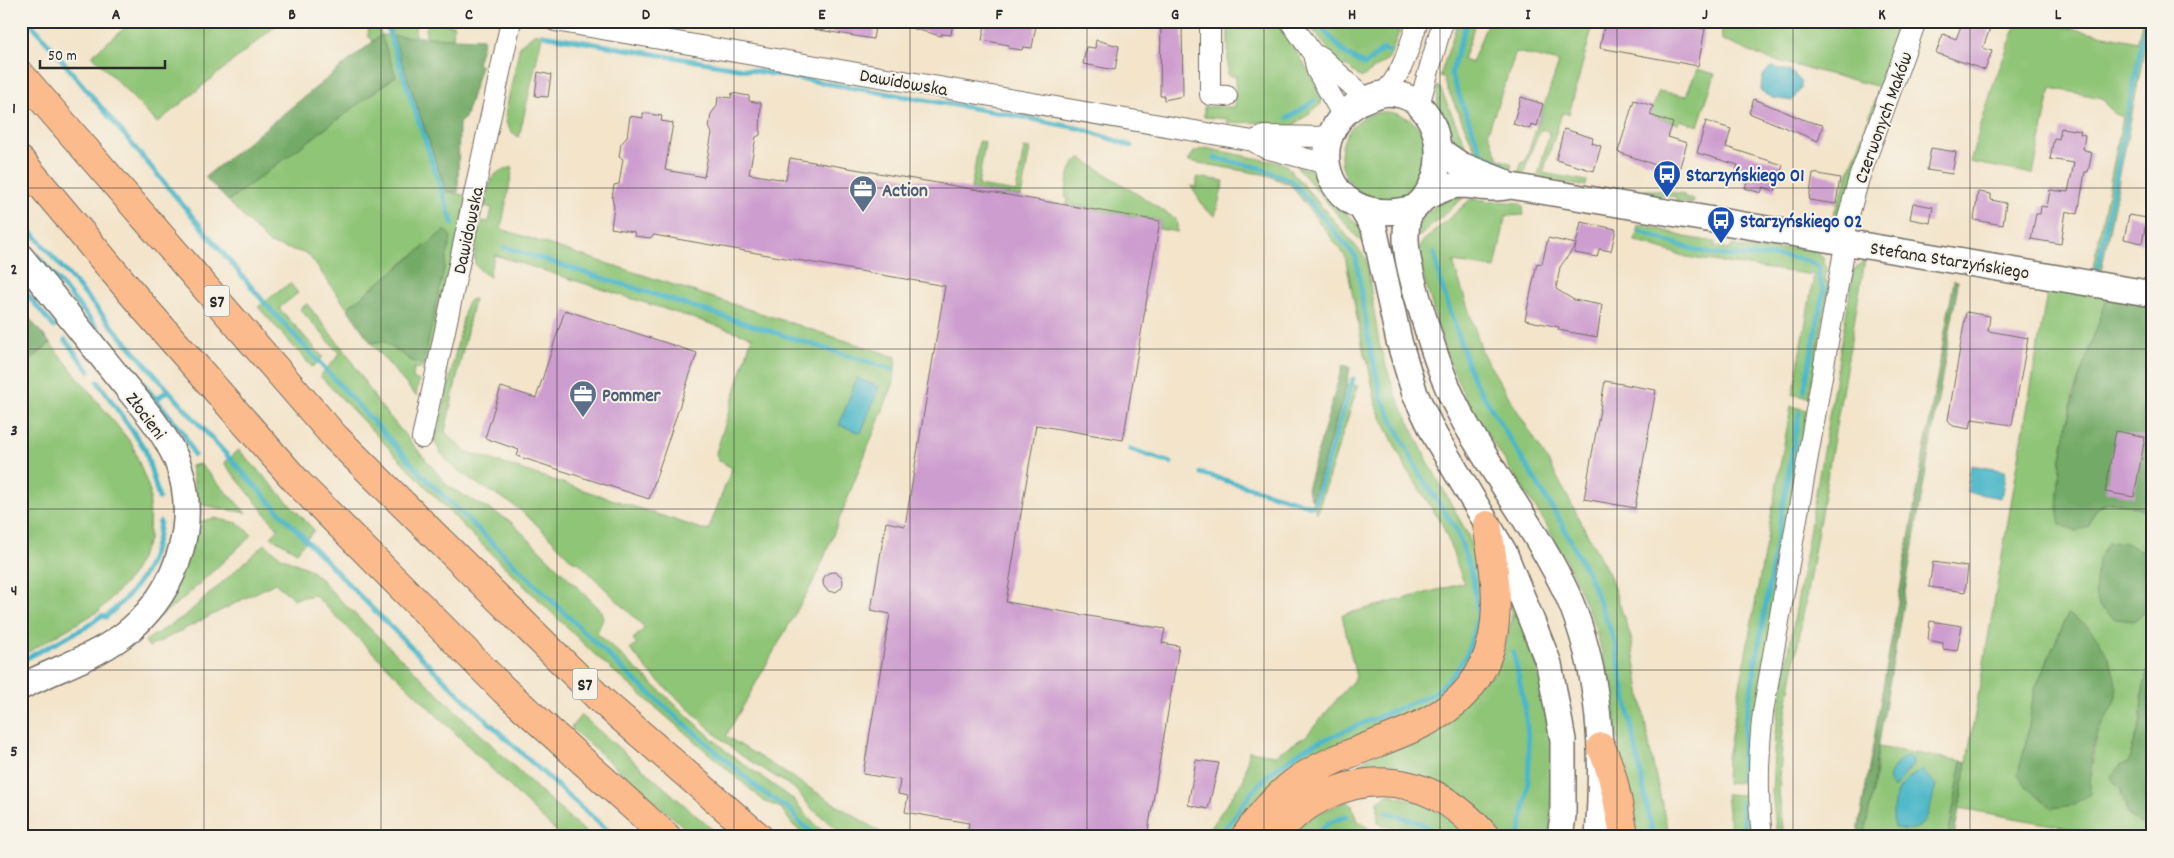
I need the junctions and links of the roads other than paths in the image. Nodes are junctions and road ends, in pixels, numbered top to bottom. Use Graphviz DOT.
graph roads {
  1 [pos="512,21"];
  2 [pos="556,21"];
  3 [pos="1210,21"];
  4 [pos="1290,21"];
  5 [pos="1418,21"];
  6 [pos="1443,21"];
  7 [pos="1916,21"];
  8 [pos="1313,54"];
  9 [pos="21,75"];
  10 [pos="1227,96"];
  11 [pos="1374,97"];
  12 [pos="1419,105"];
  13 [pos="1343,116"];
  14 [pos="1330,137"];
  15 [pos="1253,141"];
  16 [pos="1439,150"];
  17 [pos="21,161"];
  18 [pos="1328,164"];
  19 [pos="1510,186"];
  20 [pos="1418,203"];
  21 [pos="1362,209"];
  22 [pos="1845,242"];
  23 [pos="21,257"];
  24 [pos="2153,294"];
  25 [pos="422,438"];
  26 [pos="1487,525"];
  27 [pos="21,687"];
  28 [pos="1601,747"];
  29 [pos="667,837"];
  30 [pos="759,837"];
  31 [pos="1244,837"];
  32 [pos="1274,837"];
  33 [pos="1486,837"];
  34 [pos="1560,837"];
  35 [pos="1598,837"];
  36 [pos="1625,837"];
  37 [pos="1762,837"];
  1 -- 25 [label="street, Dawidowska"];
  2 -- 15 [label="street, Dawidowska"];
  3 -- 10 [label="street"];
  4 -- 8 [label="street"];
  5 -- 11 [label="street"];
  6 -- 12 [label="street"];
  7 -- 22 [label="street, Czerwonych Maków"];
  8 -- 11 [label="street"];
  8 -- 13 [label="street"];
  9 -- 30 [label="highway, S7"];
  11 -- 12 [label="street"];
  11 -- 13 [label="street"];
  12 -- 16 [label="street"];
  13 -- 14 [label="street"];
  14 -- 15 [label="street, Dawidowska"];
  14 -- 18 [label="street"];
  15 -- 18 [label="street, Dawidowska"];
  16 -- 19 [label="street, Stefana Starzyńskiego"];
  16 -- 20 [label="street"];
  17 -- 29 [label="highway"];
  18 -- 21 [label="street"];
  19 -- 20 [label="street, Stefana Starzyńskiego"];
  19 -- 22 [label="street, Stefana Starzyńskiego"];
  20 -- 21 [label="street"];
  20 -- 28 [label="street"];
  21 -- 26 [label="street"];
  22 -- 24 [label="street, Stefana Starzyńskiego"];
  22 -- 37 [label="street, Czerwonych Maków"];
  23 -- 27 [label="street, Złocieni"];
  26 -- 31 [label="highway"];
  26 -- 34 [label="street"];
  28 -- 35 [label="street"];
  28 -- 36 [label="highway"];
  32 -- 33 [label="highway"];
}
